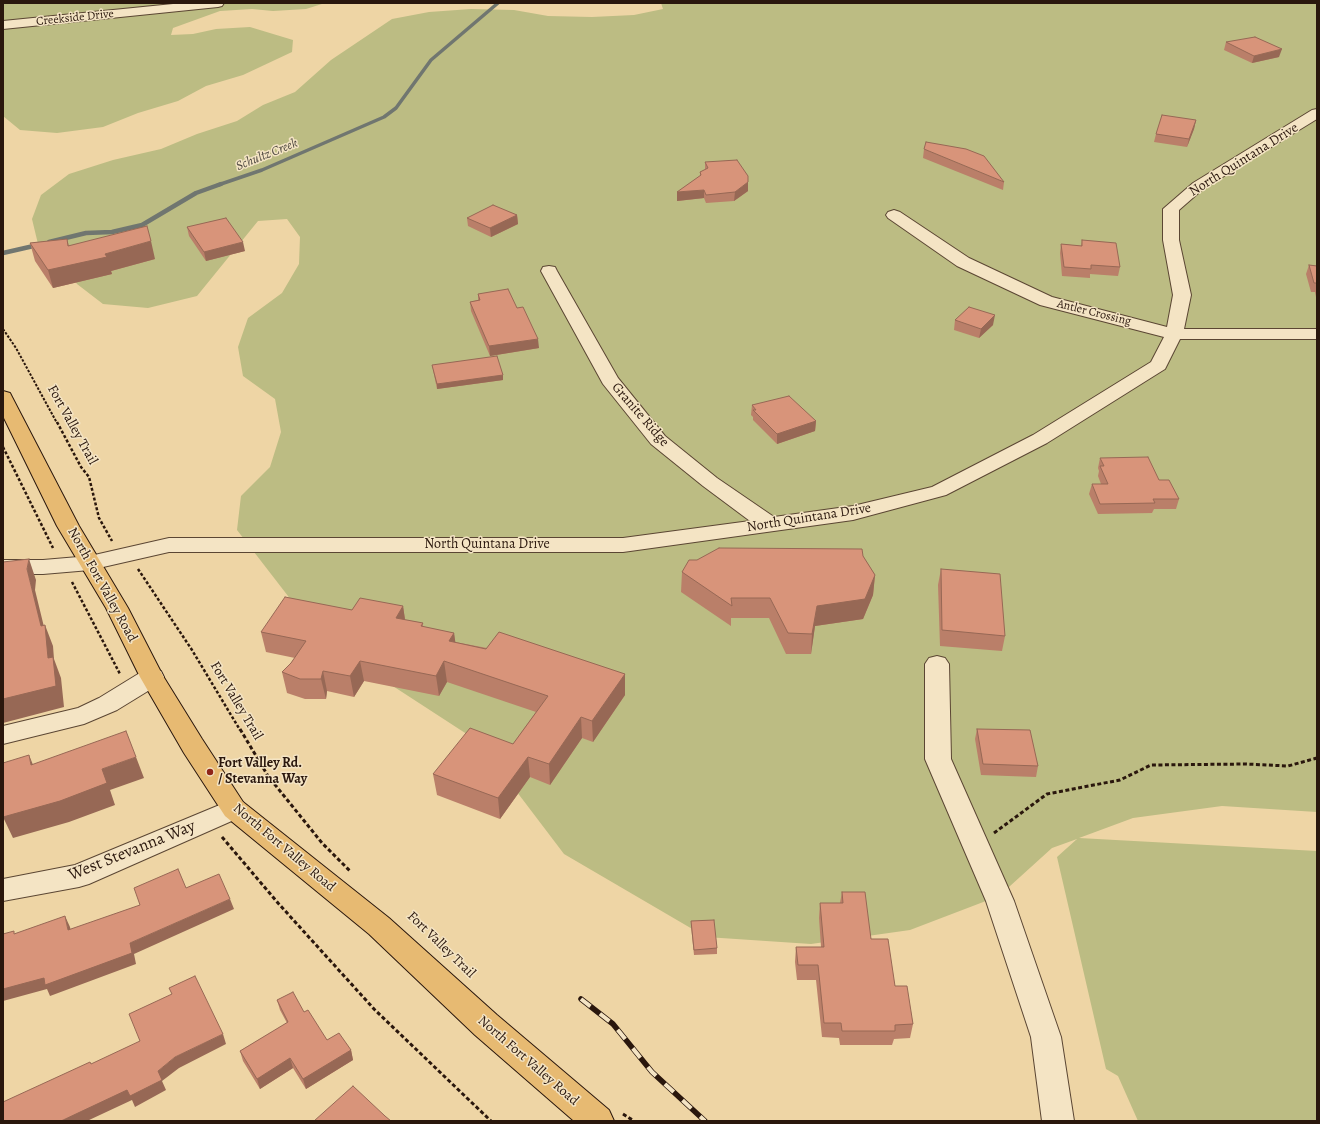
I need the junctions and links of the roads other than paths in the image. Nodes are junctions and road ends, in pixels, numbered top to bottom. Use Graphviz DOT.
graph roads {
  1 [pos="218,3"];
  2 [pos="3,25"];
  3 [pos="1317,113"];
  4 [pos="894,215"];
  5 [pos="549,271"];
  6 [pos="1174,334"];
  7 [pos="1317,334"];
  8 [pos="5,406"];
  9 [pos="769,524"];
  10 [pos="90,563"];
  11 [pos="3,567"];
  12 [pos="937,664"];
  13 [pos="152,677"];
  14 [pos="3,735"];
  15 [pos="234,809"];
  16 [pos="3,890"];
  17 [pos="610,1117"];
  18 [pos="1058,1121"];
  1 -- 2 [label="street, Creekside Drive"];
  3 -- 6 [label="street, North Quintana Drive"];
  4 -- 6 [label="street, Antler Crossing"];
  5 -- 9 [label="street, Granite Ridge"];
  6 -- 7 [label="street, Antler Crossing"];
  6 -- 9 [label="street, North Quintana Drive"];
  8 -- 10 [label="main road, North Fort Valley Road"];
  9 -- 10 [label="street, North Quintana Drive"];
  10 -- 11 [label="street"];
  10 -- 13 [label="main road, North Fort Valley Road"];
  12 -- 18 [label="street"];
  13 -- 14 [label="street"];
  13 -- 15 [label="main road, North Fort Valley Road"];
  15 -- 16 [label="street, West Stevanna Way"];
  15 -- 17 [label="main road, North Fort Valley Road"];
}
